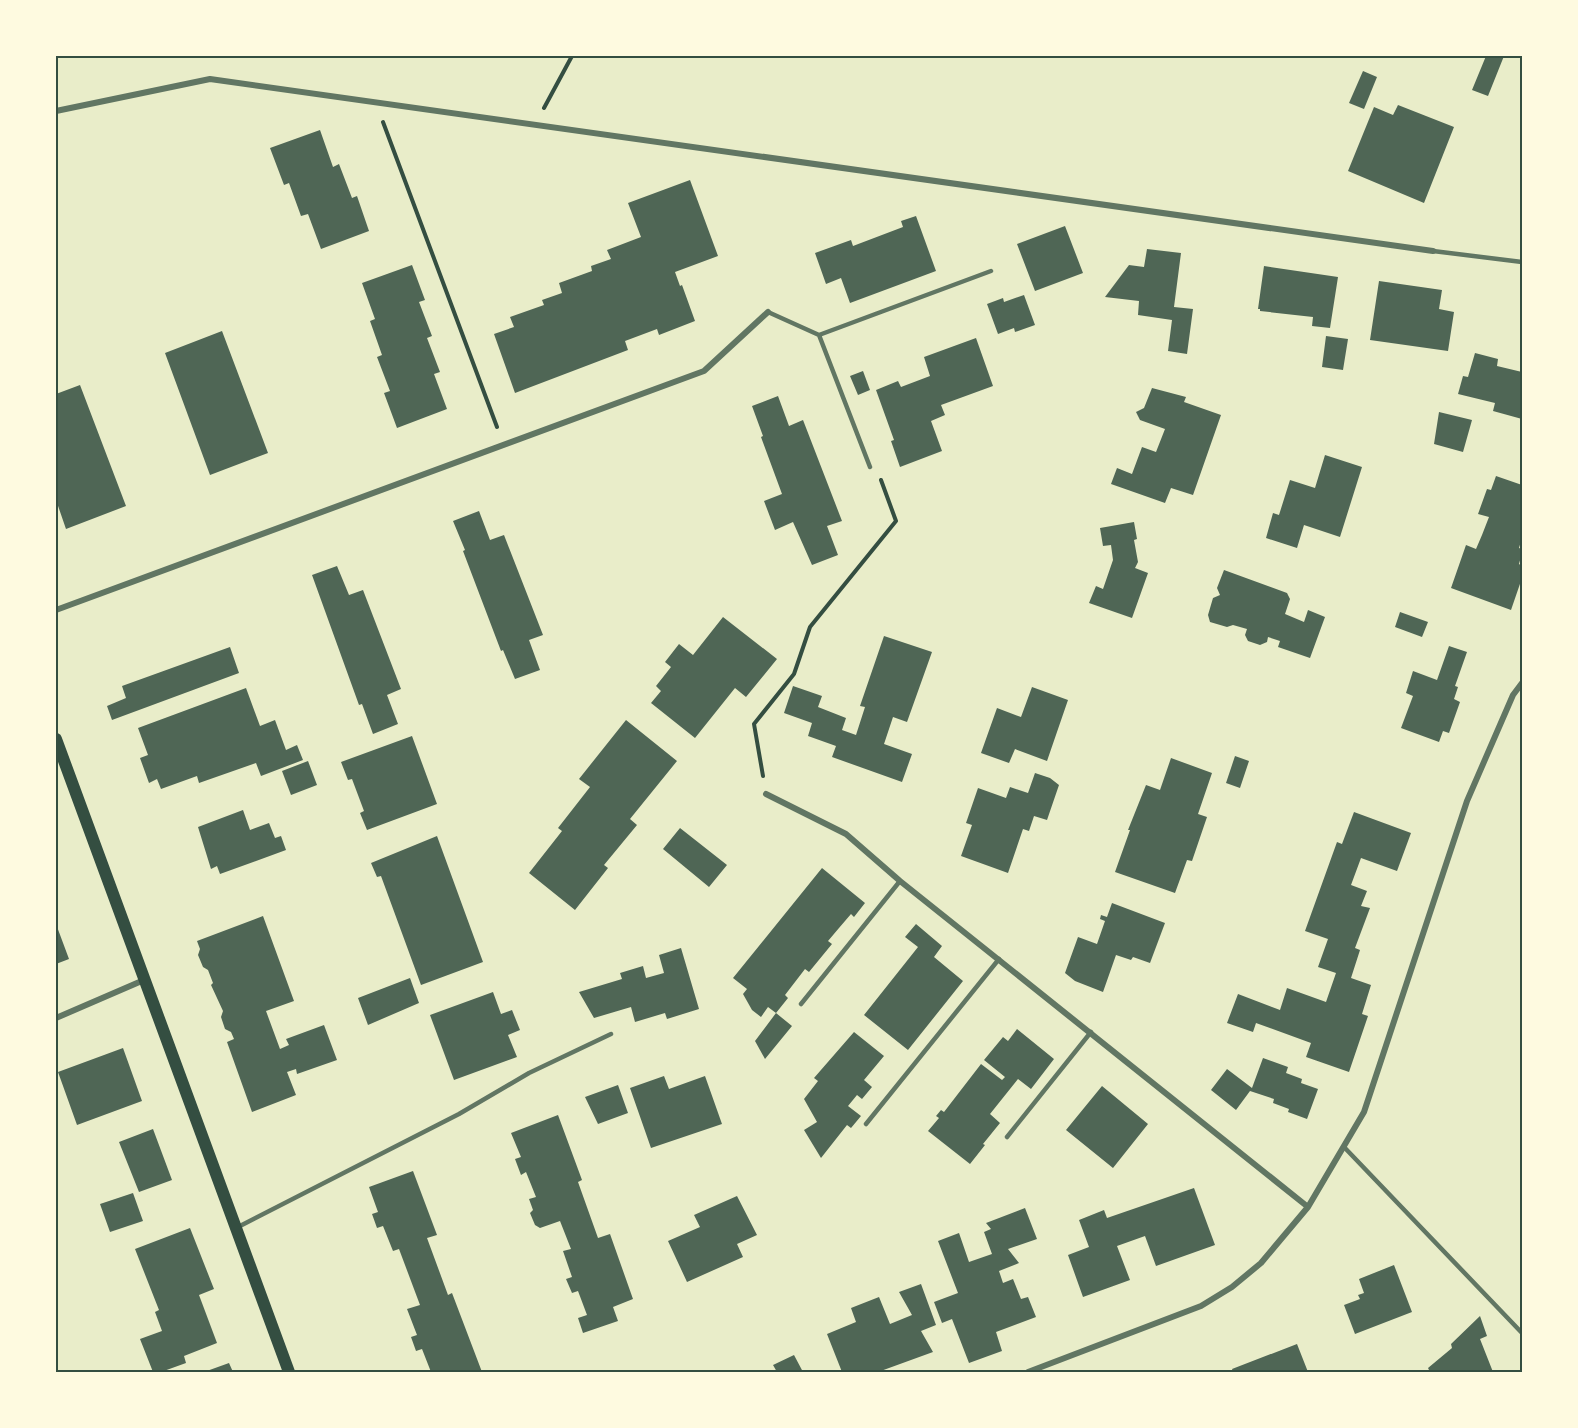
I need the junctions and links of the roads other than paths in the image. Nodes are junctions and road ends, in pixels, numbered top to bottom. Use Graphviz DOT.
graph roads {
  1 [pos="56,111"];
  2 [pos="1433,251"];
  3 [pos="1522,262"];
  4 [pos="991,271"];
  5 [pos="768,312"];
  6 [pos="819,335"];
  7 [pos="870,467"];
  8 [pos="56,610"];
  9 [pos="1522,683"];
  10 [pos="56,739"];
  11 [pos="766,794"];
  12 [pos="900,881"];
  13 [pos="999,959"];
  14 [pos="144,980"];
  15 [pos="801,1004"];
  16 [pos="56,1018"];
  17 [pos="1091,1032"];
  18 [pos="611,1034"];
  19 [pos="866,1124"];
  20 [pos="1007,1137"];
  21 [pos="1344,1147"];
  22 [pos="1308,1207"];
  23 [pos="236,1228"];
  24 [pos="1522,1333"];
  25 [pos="289,1372"];
  26 [pos="1028,1372"];
  1 -- 2 [label="street"];
  2 -- 3 [label="lane"];
  4 -- 6 [label="lane"];
  5 -- 6 [label="lane"];
  5 -- 8 [label="street"];
  6 -- 7 [label="lane"];
  9 -- 21 [label="street"];
  10 -- 14 [label="main road"];
  11 -- 12 [label="street"];
  12 -- 13 [label="street"];
  12 -- 15 [label="lane"];
  13 -- 17 [label="street"];
  13 -- 19 [label="lane"];
  14 -- 16 [label="street"];
  14 -- 23 [label="main road"];
  17 -- 20 [label="lane"];
  17 -- 22 [label="street"];
  18 -- 23 [label="lane"];
  21 -- 22 [label="street"];
  21 -- 24 [label="lane"];
  22 -- 26 [label="street"];
  23 -- 25 [label="main road"];
}
